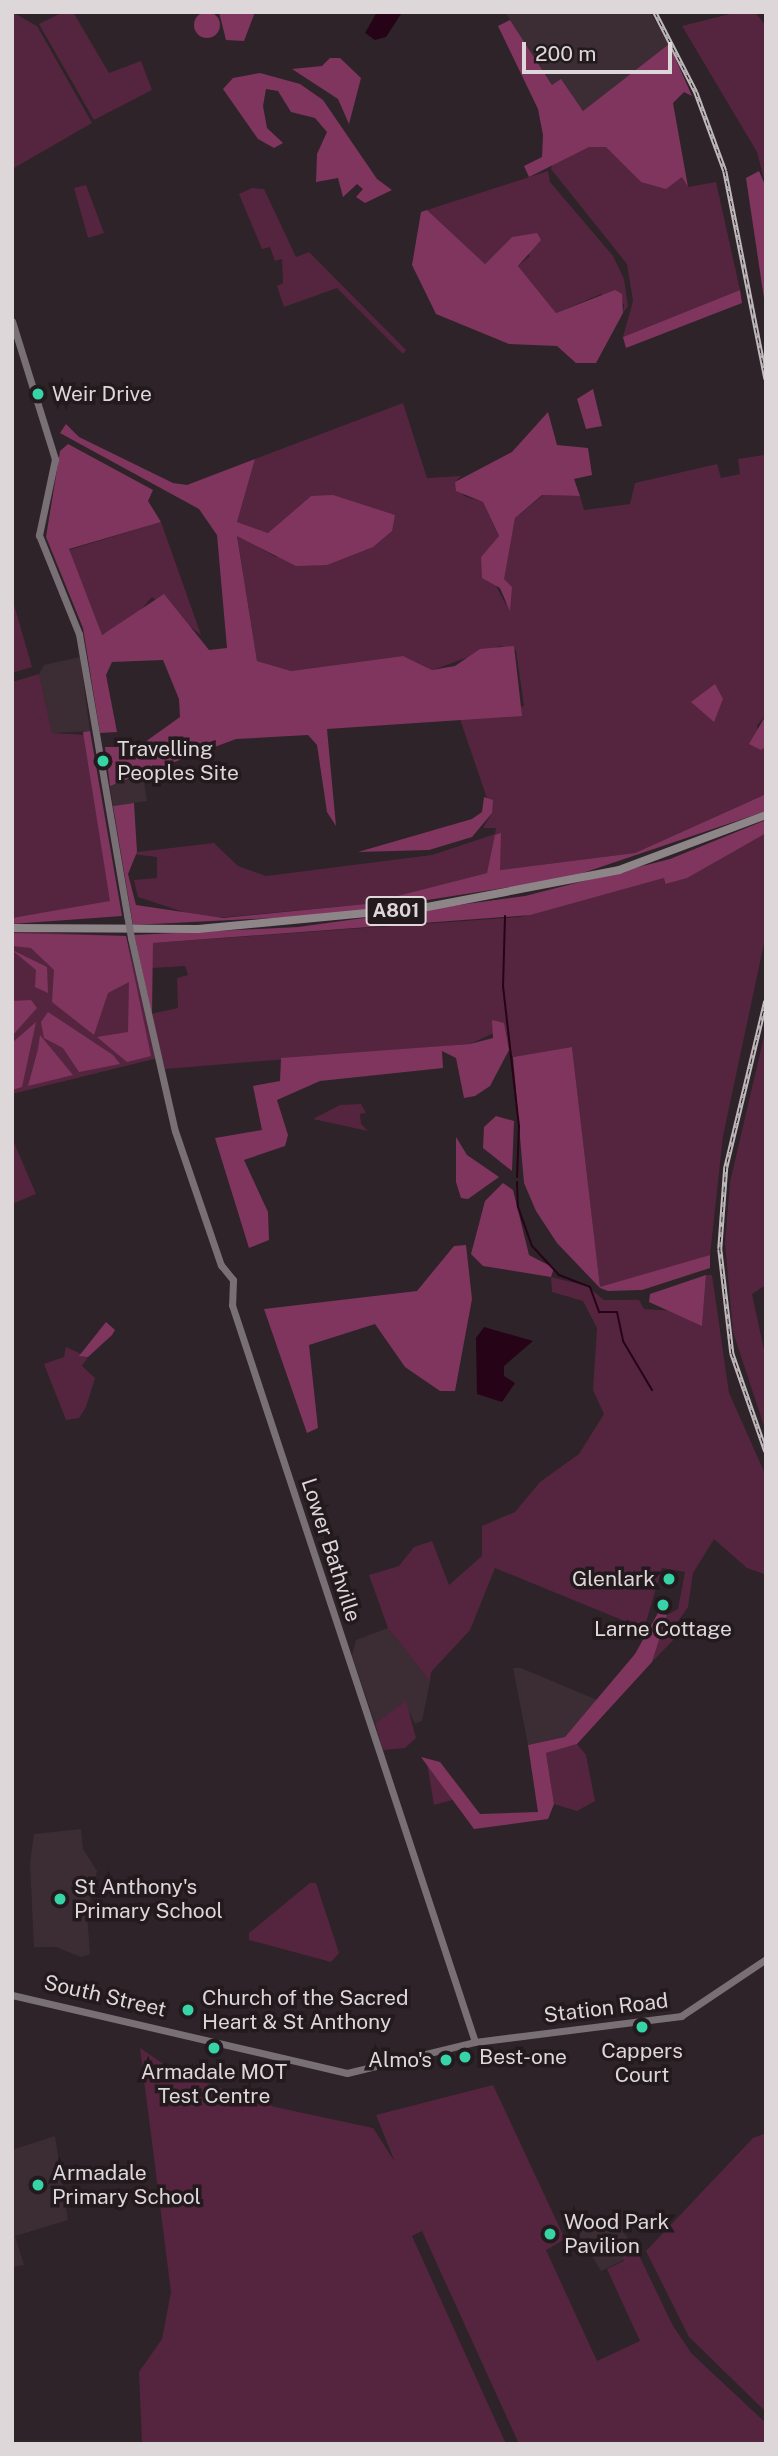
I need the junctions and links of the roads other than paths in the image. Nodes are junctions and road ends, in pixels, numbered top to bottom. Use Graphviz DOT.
graph roads {
  1 [pos="12,321"];
  2 [pos="766,815"];
  3 [pos="12,928"];
  4 [pos="766,1959"];
  5 [pos="12,1995"];
  6 [pos="475,2042"];
  1 -- 6 [label="main road, Lower Bathville, bridge"];
  2 -- 3 [label="main road, A801"];
  4 -- 6 [label="main road, Station Road"];
  5 -- 6 [label="main road, South Street"];
}
